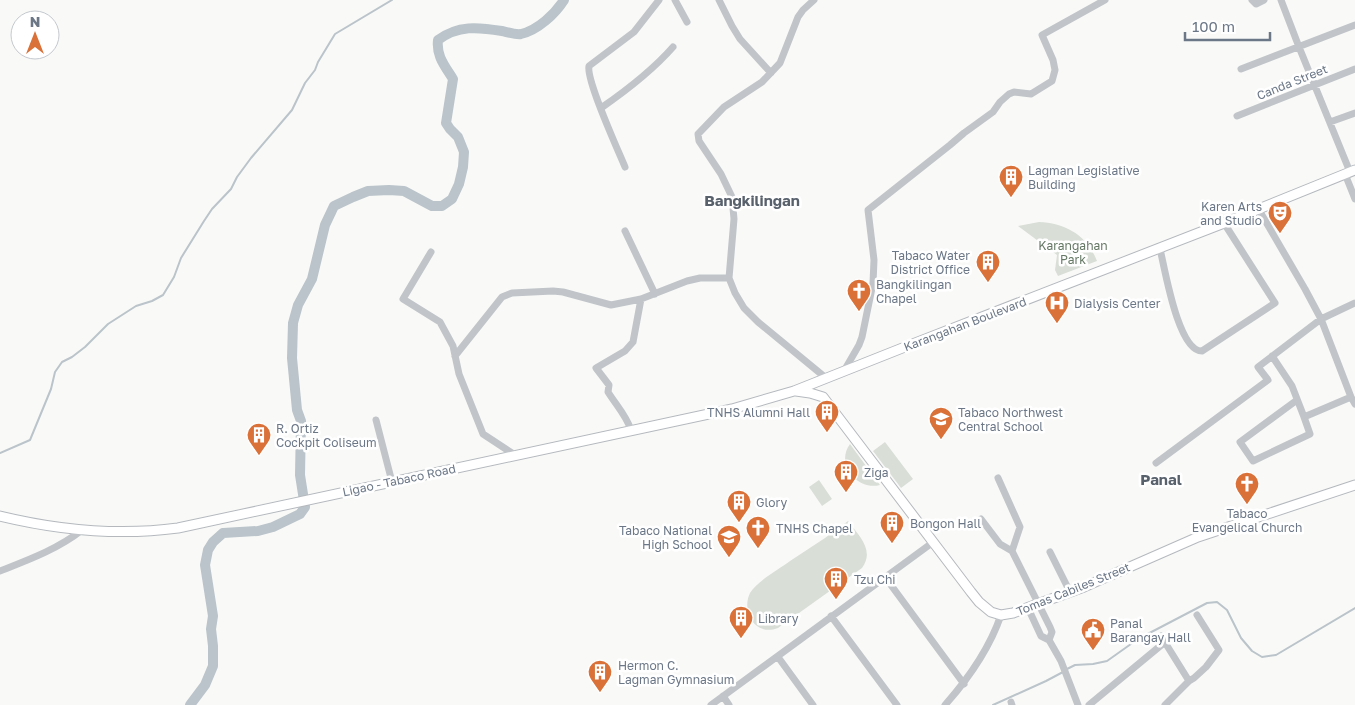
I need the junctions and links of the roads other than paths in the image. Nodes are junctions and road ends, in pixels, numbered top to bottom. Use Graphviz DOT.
graph roads {
  1 [pos="659,0"];
  2 [pos="675,0"];
  3 [pos="719,0"];
  4 [pos="814,0"];
  5 [pos="1105,0"];
  6 [pos="1252,0"];
  7 [pos="1264,0"];
  8 [pos="1281,0"];
  9 [pos="687,22"];
  10 [pos="1355,24"];
  11 [pos="673,47"];
  12 [pos="1299,47"];
  13 [pos="1241,69"];
  14 [pos="1355,69"];
  15 [pos="771,73"];
  16 [pos="1314,85"];
  17 [pos="601,108"];
  18 [pos="1355,113"];
  19 [pos="1237,116"];
  20 [pos="1330,122"];
  21 [pos="625,167"];
  22 [pos="1350,172"];
  23 [pos="1355,199"];
  24 [pos="1259,210"];
  25 [pos="1224,224"];
  26 [pos="625,232"];
  27 [pos="1160,249"];
  28 [pos="431,252"];
  29 [pos="729,278"];
  30 [pos="655,294"];
  31 [pos="641,299"];
  32 [pos="1355,303"];
  33 [pos="1322,319"];
  34 [pos="456,356"];
  35 [pos="1272,356"];
  36 [pos="844,371"];
  37 [pos="826,378"];
  38 [pos="794,391"];
  39 [pos="823,398"];
  40 [pos="1297,400"];
  41 [pos="1353,400"];
  42 [pos="1304,417"];
  43 [pos="376,420"];
  44 [pos="631,430"];
  45 [pos="515,455"];
  46 [pos="1156,463"];
  47 [pos="998,478"];
  48 [pos="392,482"];
  49 [pos="1355,485"];
  50 [pos="0,516"];
  51 [pos="981,519"];
  52 [pos="82,530"];
  53 [pos="932,543"];
  54 [pos="1012,551"];
  55 [pos="1050,552"];
  56 [pos="0,571"];
  57 [pos="885,577"];
  58 [pos="1070,592"];
  59 [pos="1039,604"];
  60 [pos="1028,608"];
  61 [pos="1197,614"];
  62 [pos="831,616"];
  63 [pos="1001,616"];
  64 [pos="1049,640"];
  65 [pos="778,657"];
  66 [pos="1189,681"];
  67 [pos="964,684"];
  68 [pos="723,696"];
  69 [pos="712,705"];
  70 [pos="729,705"];
  71 [pos="813,705"];
  72 [pos="896,705"];
  73 [pos="945,705"];
  74 [pos="1078,705"];
  75 [pos="1089,705"];
  76 [pos="1165,705"];
  1 -- 17 [label="street"];
  2 -- 9 [label="street"];
  3 -- 15 [label="street"];
  4 -- 15 [label="street"];
  5 -- 36 [label="street"];
  6 -- 7 [label="street"];
  8 -- 12 [label="street"];
  10 -- 12 [label="street"];
  11 -- 17 [label="street"];
  12 -- 13 [label="street"];
  12 -- 16 [label="street"];
  14 -- 16 [label="street, Canda Street"];
  15 -- 29 [label="street"];
  16 -- 19 [label="street, Canda Street"];
  16 -- 20 [label="street"];
  17 -- 21 [label="street"];
  18 -- 20 [label="street"];
  20 -- 22 [label="street"];
  22 -- 23 [label="street"];
  22 -- 24 [label="main road, Karangahan Boulevard"];
  24 -- 25 [label="main road, Karangahan Boulevard"];
  24 -- 33 [label="street"];
  25 -- 27 [label="main road, Karangahan Boulevard"];
  25 -- 27 [label="street"];
  26 -- 30 [label="street"];
  27 -- 36 [label="main road, Karangahan Boulevard"];
  28 -- 34 [label="street"];
  29 -- 30 [label="street"];
  29 -- 37 [label="street"];
  30 -- 31 [label="street"];
  31 -- 34 [label="street"];
  31 -- 44 [label="street"];
  32 -- 33 [label="street"];
  33 -- 35 [label="street"];
  33 -- 41 [label="street"];
  34 -- 45 [label="street"];
  35 -- 40 [label="street"];
  35 -- 46 [label="street"];
  36 -- 37 [label="main road, Karangahan Boulevard"];
  37 -- 38 [label="main road, Ligao - Tabaco Road"];
  37 -- 39 [label="main road"];
  38 -- 39 [label="main road, Ligao - Tabaco Road"];
  38 -- 44 [label="main road, Ligao - Tabaco Road"];
  39 -- 53 [label="main road, Tomas Cabiles Street"];
  40 -- 42 [label="street"];
  40 -- 42 [label="street"];
  41 -- 42 [label="street"];
  43 -- 48 [label="street"];
  44 -- 45 [label="main road, Ligao - Tabaco Road"];
  45 -- 48 [label="main road, Ligao - Tabaco Road"];
  47 -- 54 [label="street"];
  48 -- 52 [label="main road, Ligao - Tabaco Road"];
  49 -- 58 [label="main road, Tomas Cabiles Street"];
  50 -- 52 [label="main road, Ligao - Tabaco Road"];
  51 -- 54 [label="street"];
  52 -- 56 [label="street"];
  53 -- 57 [label="street"];
  53 -- 63 [label="main road, Tomas Cabiles Street"];
  54 -- 59 [label="street"];
  55 -- 58 [label="street"];
  57 -- 62 [label="street"];
  57 -- 67 [label="street"];
  58 -- 59 [label="main road, Tomas Cabiles Street"];
  59 -- 60 [label="main road, Tomas Cabiles Street"];
  59 -- 64 [label="street"];
  60 -- 63 [label="main road, Tomas Cabiles Street"];
  60 -- 64 [label="street"];
  61 -- 66 [label="street"];
  62 -- 65 [label="street"];
  62 -- 72 [label="street"];
  63 -- 67 [label="street"];
  64 -- 74 [label="street"];
  65 -- 68 [label="street"];
  65 -- 71 [label="street"];
  66 -- 75 [label="street"];
  66 -- 76 [label="street"];
  67 -- 73 [label="street"];
  68 -- 69 [label="street"];
  68 -- 70 [label="street"];
}
